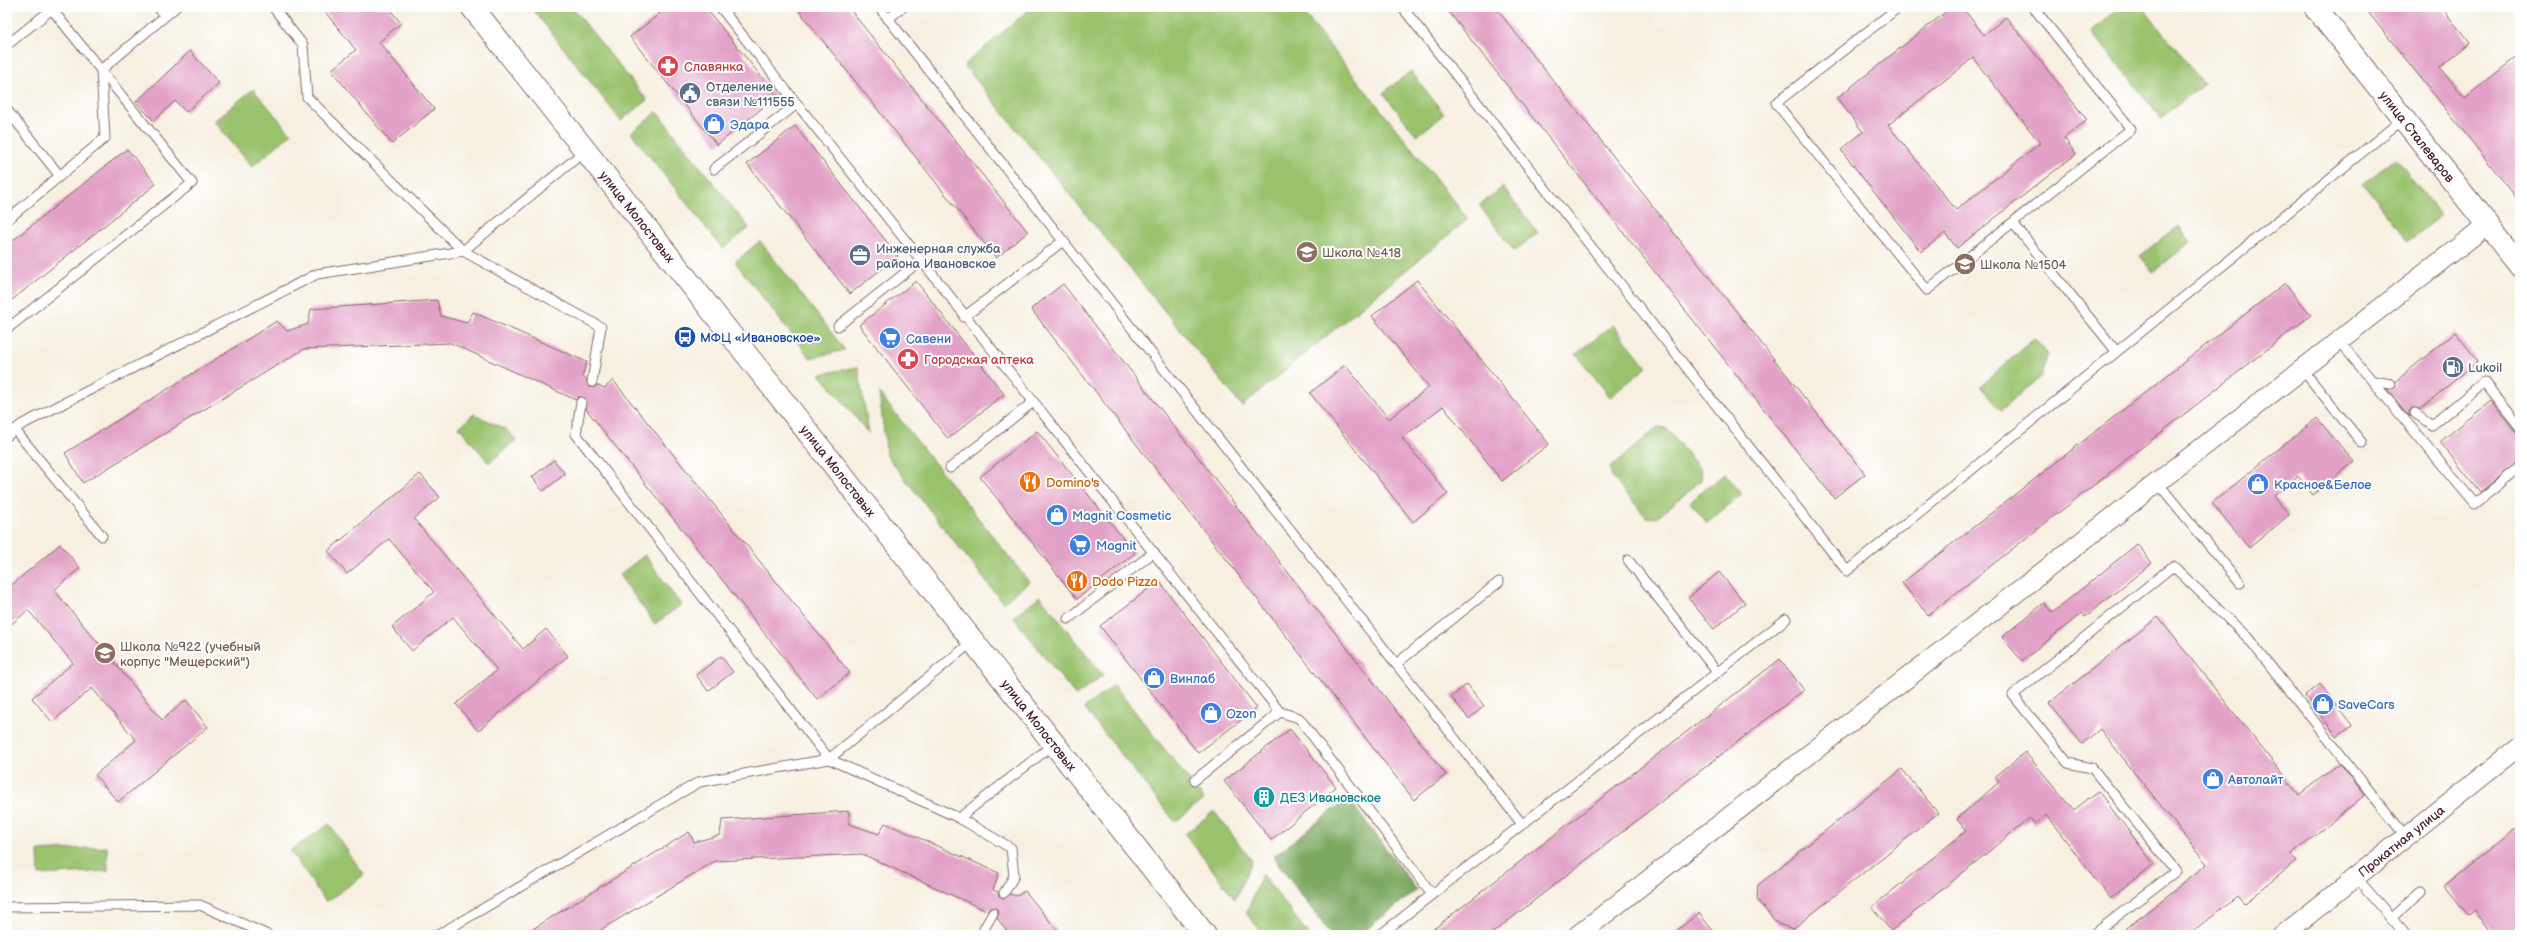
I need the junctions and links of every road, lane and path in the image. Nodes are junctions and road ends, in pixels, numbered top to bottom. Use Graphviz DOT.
graph roads {
  1 [pos="158,7"];
  2 [pos="176,7"];
  3 [pos="273,7"];
  4 [pos="472,7"];
  5 [pos="720,7"];
  6 [pos="879,7"];
  7 [pos="903,7"];
  8 [pos="1402,7"];
  9 [pos="1899,7"];
  10 [pos="2033,7"];
  11 [pos="2315,7"];
  12 [pos="51,8"];
  13 [pos="165,16"];
  14 [pos="888,19"];
  15 [pos="7,44"];
  16 [pos="102,70"];
  17 [pos="797,104"];
  18 [pos="7,110"];
  19 [pos="2403,119"];
  20 [pos="585,151"];
  21 [pos="714,169"];
  22 [pos="60,176"];
  23 [pos="7,220"];
  24 [pos="2012,223"];
  25 [pos="2487,225"];
  26 [pos="1063,241"];
  27 [pos="463,251"];
  28 [pos="920,260"];
  29 [pos="2520,266"];
  30 [pos="964,316"];
  31 [pos="838,326"];
  32 [pos="7,329"];
  33 [pos="2339,340"];
  34 [pos="2116,351"];
  35 [pos="2302,369"];
  36 [pos="2373,381"];
  37 [pos="592,382"];
  38 [pos="2391,384"];
  39 [pos="581,402"];
  40 [pos="1033,402"];
  41 [pos="2415,413"];
  42 [pos="2520,427"];
  43 [pos="15,430"];
  44 [pos="7,436"];
  45 [pos="2362,444"];
  46 [pos="2520,467"];
  47 [pos="950,468"];
  48 [pos="2157,482"];
  49 [pos="102,536"];
  50 [pos="1154,552"];
  51 [pos="1628,560"];
  52 [pos="1499,582"];
  53 [pos="2240,583"];
  54 [pos="1786,618"];
  55 [pos="1068,619"];
  56 [pos="972,642"];
  57 [pos="1396,664"];
  58 [pos="1717,672"];
  59 [pos="1280,712"];
  60 [pos="1054,744"];
  61 [pos="2520,746"];
  62 [pos="829,759"];
  63 [pos="1195,780"];
  64 [pos="959,818"];
  65 [pos="1522,824"];
  66 [pos="2406,837"];
  67 [pos="2356,877"];
  68 [pos="2422,891"];
  69 [pos="1004,893"];
  70 [pos="1432,894"];
  71 [pos="7,907"];
  72 [pos="993,913"];
  73 [pos="2391,918"];
  74 [pos="2094,934"];
  75 [pos="268,935"];
  76 [pos="438,935"];
  77 [pos="986,935"];
  78 [pos="1205,935"];
  79 [pos="1380,935"];
  80 [pos="1578,935"];
  81 [pos="2283,935"];
  82 [pos="2406,935"];
  1 -- 13 [label="lane"];
  2 -- 13 [label="lane"];
  3 -- 27 [label="lane"];
  4 -- 20 [label="street, улица Молостовых"];
  5 -- 17 [label="lane"];
  6 -- 14 [label="lane"];
  7 -- 14 [label="lane"];
  8 -- 34 [label="lane"];
  9 -- 24 [label="lane"];
  10 -- 24 [label="lane"];
  11 -- 19 [label="street, улица Сталеваров"];
  12 -- 15 [label="lane"];
  12 -- 16 [label="lane"];
  13 -- 16 [label="lane"];
  14 -- 26 [label="lane"];
  16 -- 22 [label="lane"];
  16 -- 32 [label="lane"];
  17 -- 21 [label="lane"];
  17 -- 28 [label="lane"];
  18 -- 22 [label="lane"];
  19 -- 25 [label="street, улица Сталеваров"];
  19 -- 34 [label="lane"];
  20 -- 27 [label="lane"];
  20 -- 56 [label="street, улица Молостовых"];
  22 -- 23 [label="lane"];
  24 -- 34 [label="lane"];
  25 -- 29 [label="street, улица Сталеваров"];
  25 -- 33 [label="street"];
  26 -- 30 [label="lane"];
  26 -- 57 [label="lane"];
  27 -- 37 [label="lane"];
  27 -- 43 [label="lane"];
  28 -- 30 [label="lane"];
  28 -- 31 [label="lane"];
  30 -- 40 [label="lane"];
  33 -- 35 [label="street"];
  33 -- 36 [label="lane"];
  35 -- 45 [label="lane"];
  35 -- 48 [label="street"];
  36 -- 38 [label="lane"];
  36 -- 46 [label="lane"];
  39 -- 62 [label="lane"];
  40 -- 47 [label="lane"];
  40 -- 50 [label="lane"];
  41 -- 42 [label="lane"];
  43 -- 44 [label="lane"];
  43 -- 49 [label="lane"];
  48 -- 53 [label="lane"];
  48 -- 80 [label="street"];
  50 -- 55 [label="lane"];
  50 -- 59 [label="lane"];
  51 -- 58 [label="lane"];
  52 -- 57 [label="lane"];
  54 -- 58 [label="lane"];
  56 -- 60 [label="street, улица Молостовых"];
  56 -- 62 [label="lane"];
  57 -- 65 [label="lane"];
  58 -- 65 [label="lane"];
  59 -- 63 [label="lane"];
  59 -- 70 [label="lane"];
  60 -- 64 [label="lane"];
  60 -- 78 [label="street, улица Молостовых"];
  61 -- 66 [label="street, Прокатная улица"];
  62 -- 64 [label="lane"];
  62 -- 76 [label="lane"];
  64 -- 69 [label="lane"];
  65 -- 70 [label="lane"];
  66 -- 67 [label="street, Прокатная улица"];
  66 -- 74 [label="lane"];
  67 -- 73 [label="lane"];
  67 -- 81 [label="street, Прокатная улица"];
  68 -- 73 [label="lane"];
  70 -- 79 [label="lane"];
  71 -- 75 [label="lane"];
  72 -- 77 [label="lane"];
  73 -- 82 [label="lane"];
}
